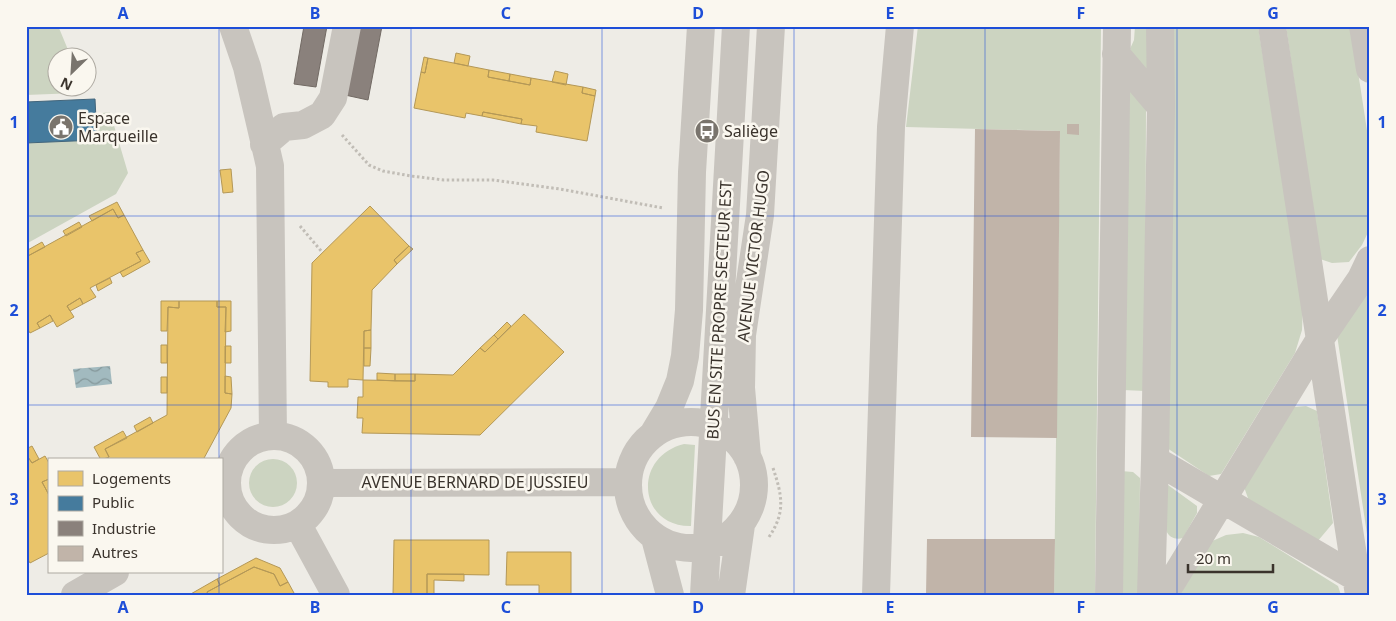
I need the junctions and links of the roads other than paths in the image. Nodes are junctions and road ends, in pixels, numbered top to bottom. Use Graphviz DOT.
graph roads {
  1 [pos="233,26"];
  2 [pos="346,26"];
  3 [pos="700,26"];
  4 [pos="736,26"];
  5 [pos="771,26"];
  6 [pos="900,26"];
  7 [pos="1117,26"];
  8 [pos="1160,26"];
  9 [pos="1272,26"];
  10 [pos="1363,26"];
  11 [pos="1116,54"];
  12 [pos="1370,69"];
  13 [pos="1161,107"];
  14 [pos="264,144"];
  15 [pos="1370,260"];
  16 [pos="1320,339"];
  17 [pos="712,426"];
  18 [pos="654,433"];
  19 [pos="273,436"];
  20 [pos="747,456"];
  21 [pos="1155,460"];
  22 [pos="627,482"];
  23 [pos="322,483"];
  24 [pos="1223,499"];
  25 [pos="227,508"];
  26 [pos="741,524"];
  27 [pos="298,525"];
  28 [pos="655,538"];
  29 [pos="706,547"];
  30 [pos="112,574"];
  31 [pos="1358,586"];
  32 [pos="75,595"];
  33 [pos="336,595"];
  34 [pos="670,595"];
  35 [pos="704,595"];
  36 [pos="731,595"];
  37 [pos="876,595"];
  38 [pos="1109,595"];
  39 [pos="1151,595"];
  40 [pos="1164,595"];
  1 -- 14 [label="street"];
  2 -- 14 [label="street"];
  3 -- 18 [label="street"];
  4 -- 17 [label="street, BUS EN SITE PROPRE SECTEUR EST"];
  5 -- 20 [label="street, AVENUE VICTOR HUGO"];
  6 -- 37 [label="street"];
  7 -- 11 [label="street"];
  8 -- 13 [label="street"];
  9 -- 16 [label="street"];
  10 -- 12 [label="street"];
  11 -- 13 [label="street"];
  11 -- 38 [label="street"];
  13 -- 21 [label="street"];
  14 -- 19 [label="street"];
  15 -- 16 [label="street"];
  16 -- 24 [label="street"];
  16 -- 31 [label="street"];
  17 -- 18 [label="street"];
  17 -- 20 [label="street"];
  17 -- 29 [label="street, BUS EN SITE PROPRE SECTEUR EST"];
  18 -- 22 [label="street"];
  19 -- 23 [label="street"];
  19 -- 25 [label="street"];
  20 -- 26 [label="street"];
  21 -- 24 [label="street"];
  21 -- 39 [label="street"];
  22 -- 23 [label="street, AVENUE BERNARD DE JUSSIEU"];
  22 -- 28 [label="street"];
  23 -- 27 [label="street"];
  24 -- 31 [label="street"];
  24 -- 40 [label="street"];
  25 -- 27 [label="street"];
  26 -- 29 [label="street"];
  26 -- 36 [label="street"];
  27 -- 33 [label="street"];
  28 -- 29 [label="street"];
  28 -- 34 [label="street"];
  29 -- 35 [label="street, BUS EN SITE PROPRE SECTEUR EST"];
  30 -- 32 [label="street"];
}
